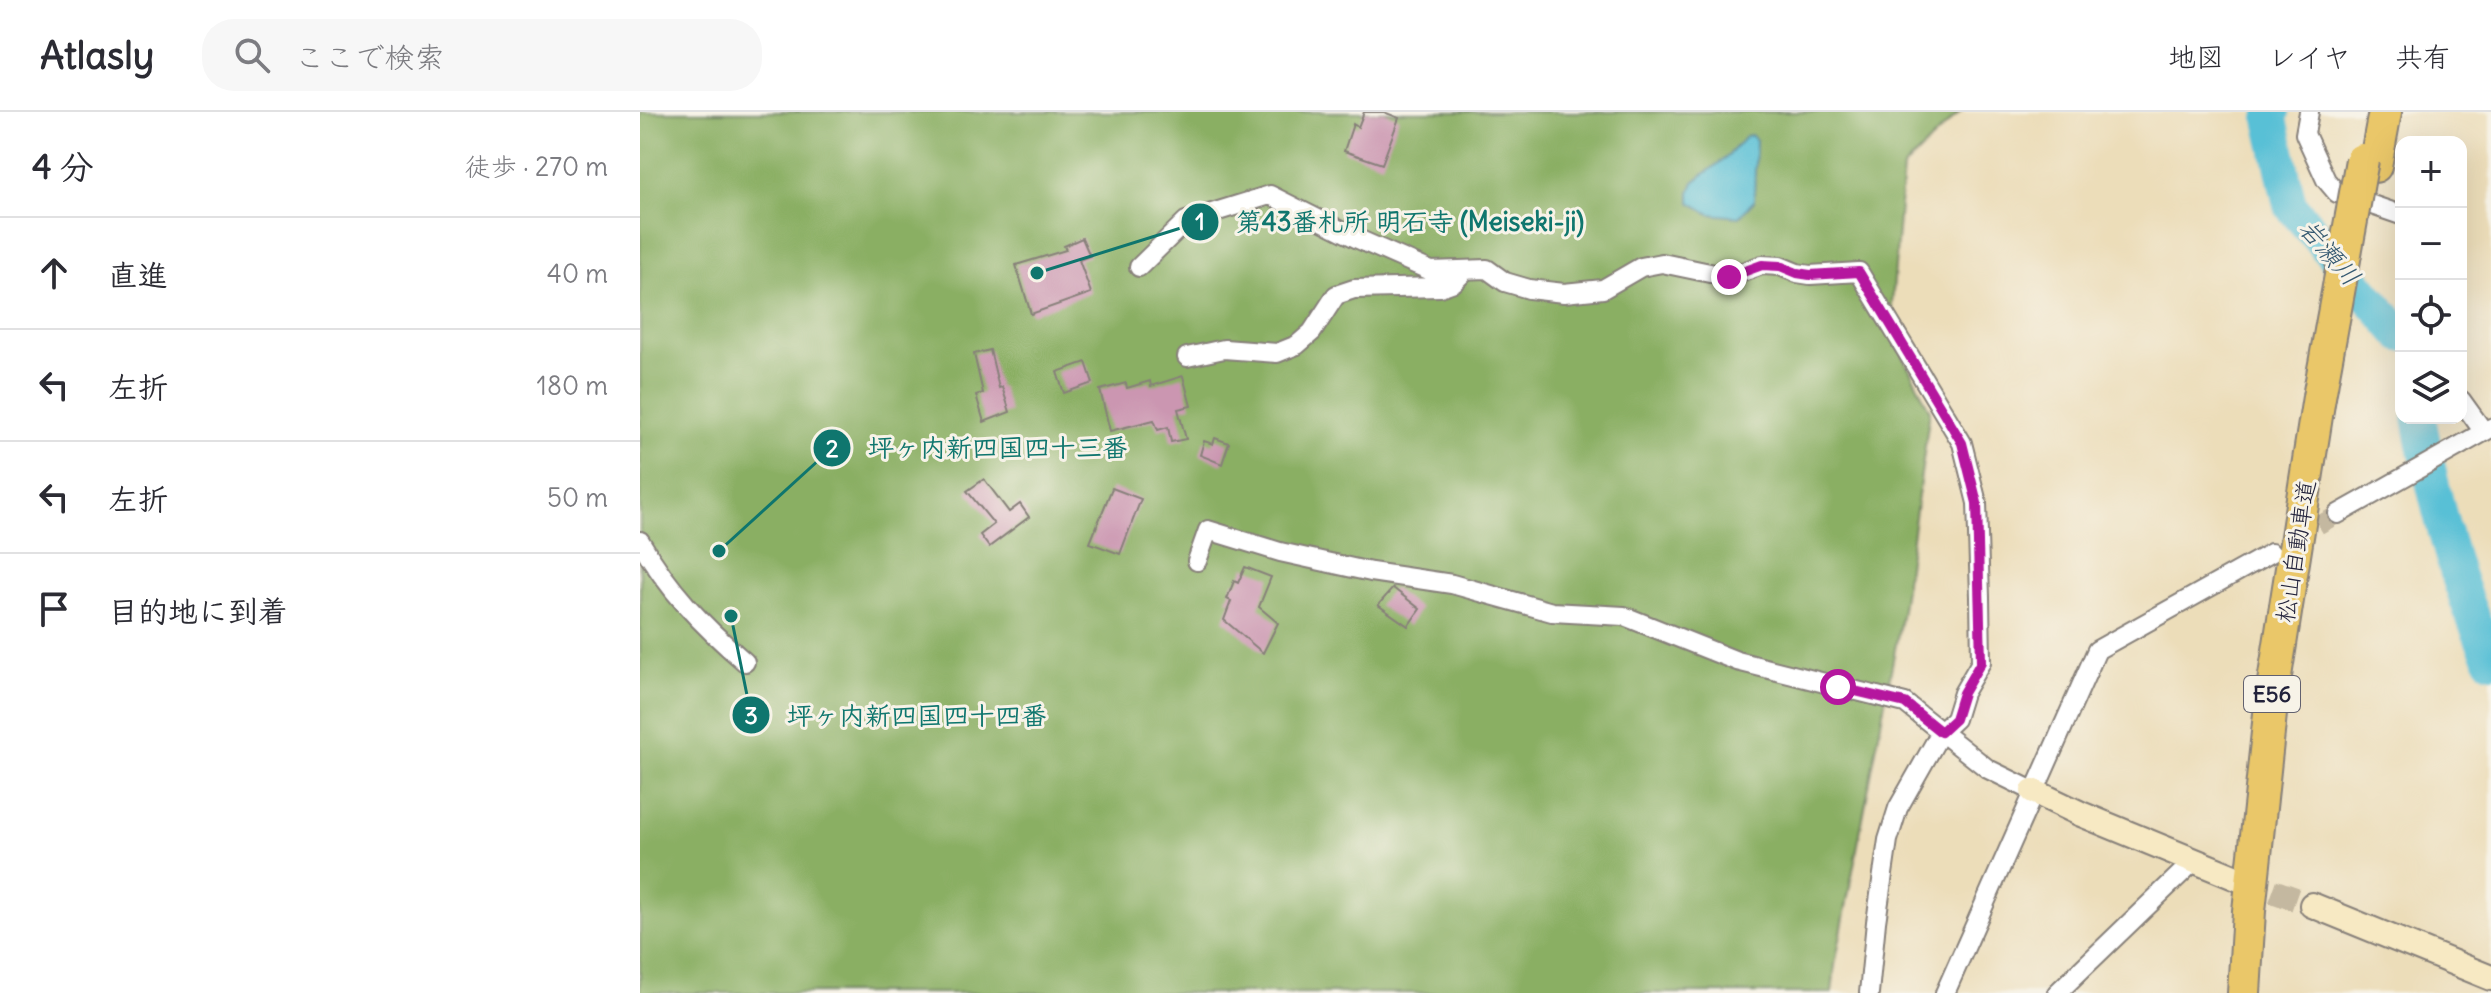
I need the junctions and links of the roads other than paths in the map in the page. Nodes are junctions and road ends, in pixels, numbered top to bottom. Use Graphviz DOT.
graph roads {
  1 [pos="2309,112"];
  2 [pos="2370,112"];
  3 [pos="2385,112"];
  4 [pos="2368,163"];
  5 [pos="2395,213"];
  6 [pos="1139,267"];
  7 [pos="1466,270"];
  8 [pos="1187,357"];
  9 [pos="2327,398"];
  10 [pos="2467,407"];
  11 [pos="2488,430"];
  12 [pos="2338,514"];
  13 [pos="640,541"];
  14 [pos="2271,553"];
  15 [pos="1197,561"];
  16 [pos="745,662"];
  17 [pos="1941,732"];
  18 [pos="2033,791"];
  19 [pos="2194,861"];
  20 [pos="2239,879"];
  21 [pos="2312,905"];
  22 [pos="2491,978"];
  23 [pos="1869,993"];
  24 [pos="1945,993"];
  25 [pos="2057,993"];
  26 [pos="2244,993"];
  27 [pos="2261,993"];
  1 -- 5 [label="street"];
  2 -- 4 [label="highway, 松山自動車道 / E56"];
  3 -- 4 [label="highway, 松山自動車道 / E56"];
  4 -- 9 [label="highway, 松山自動車道 / E56, bridge"];
  6 -- 7 [label="street"];
  7 -- 8 [label="street"];
  7 -- 17 [label="street"];
  9 -- 26 [label="highway, 松山自動車道 / E56"];
  9 -- 27 [label="highway, 松山自動車道 / E56"];
  10 -- 11 [label="street"];
  11 -- 12 [label="street"];
  13 -- 16 [label="street"];
  14 -- 18 [label="street"];
  15 -- 17 [label="street"];
  17 -- 18 [label="street"];
  17 -- 23 [label="street"];
  18 -- 19 [label="street"];
  18 -- 24 [label="street"];
  19 -- 20 [label="street"];
  19 -- 25 [label="street"];
  21 -- 22 [label="street"];
}
